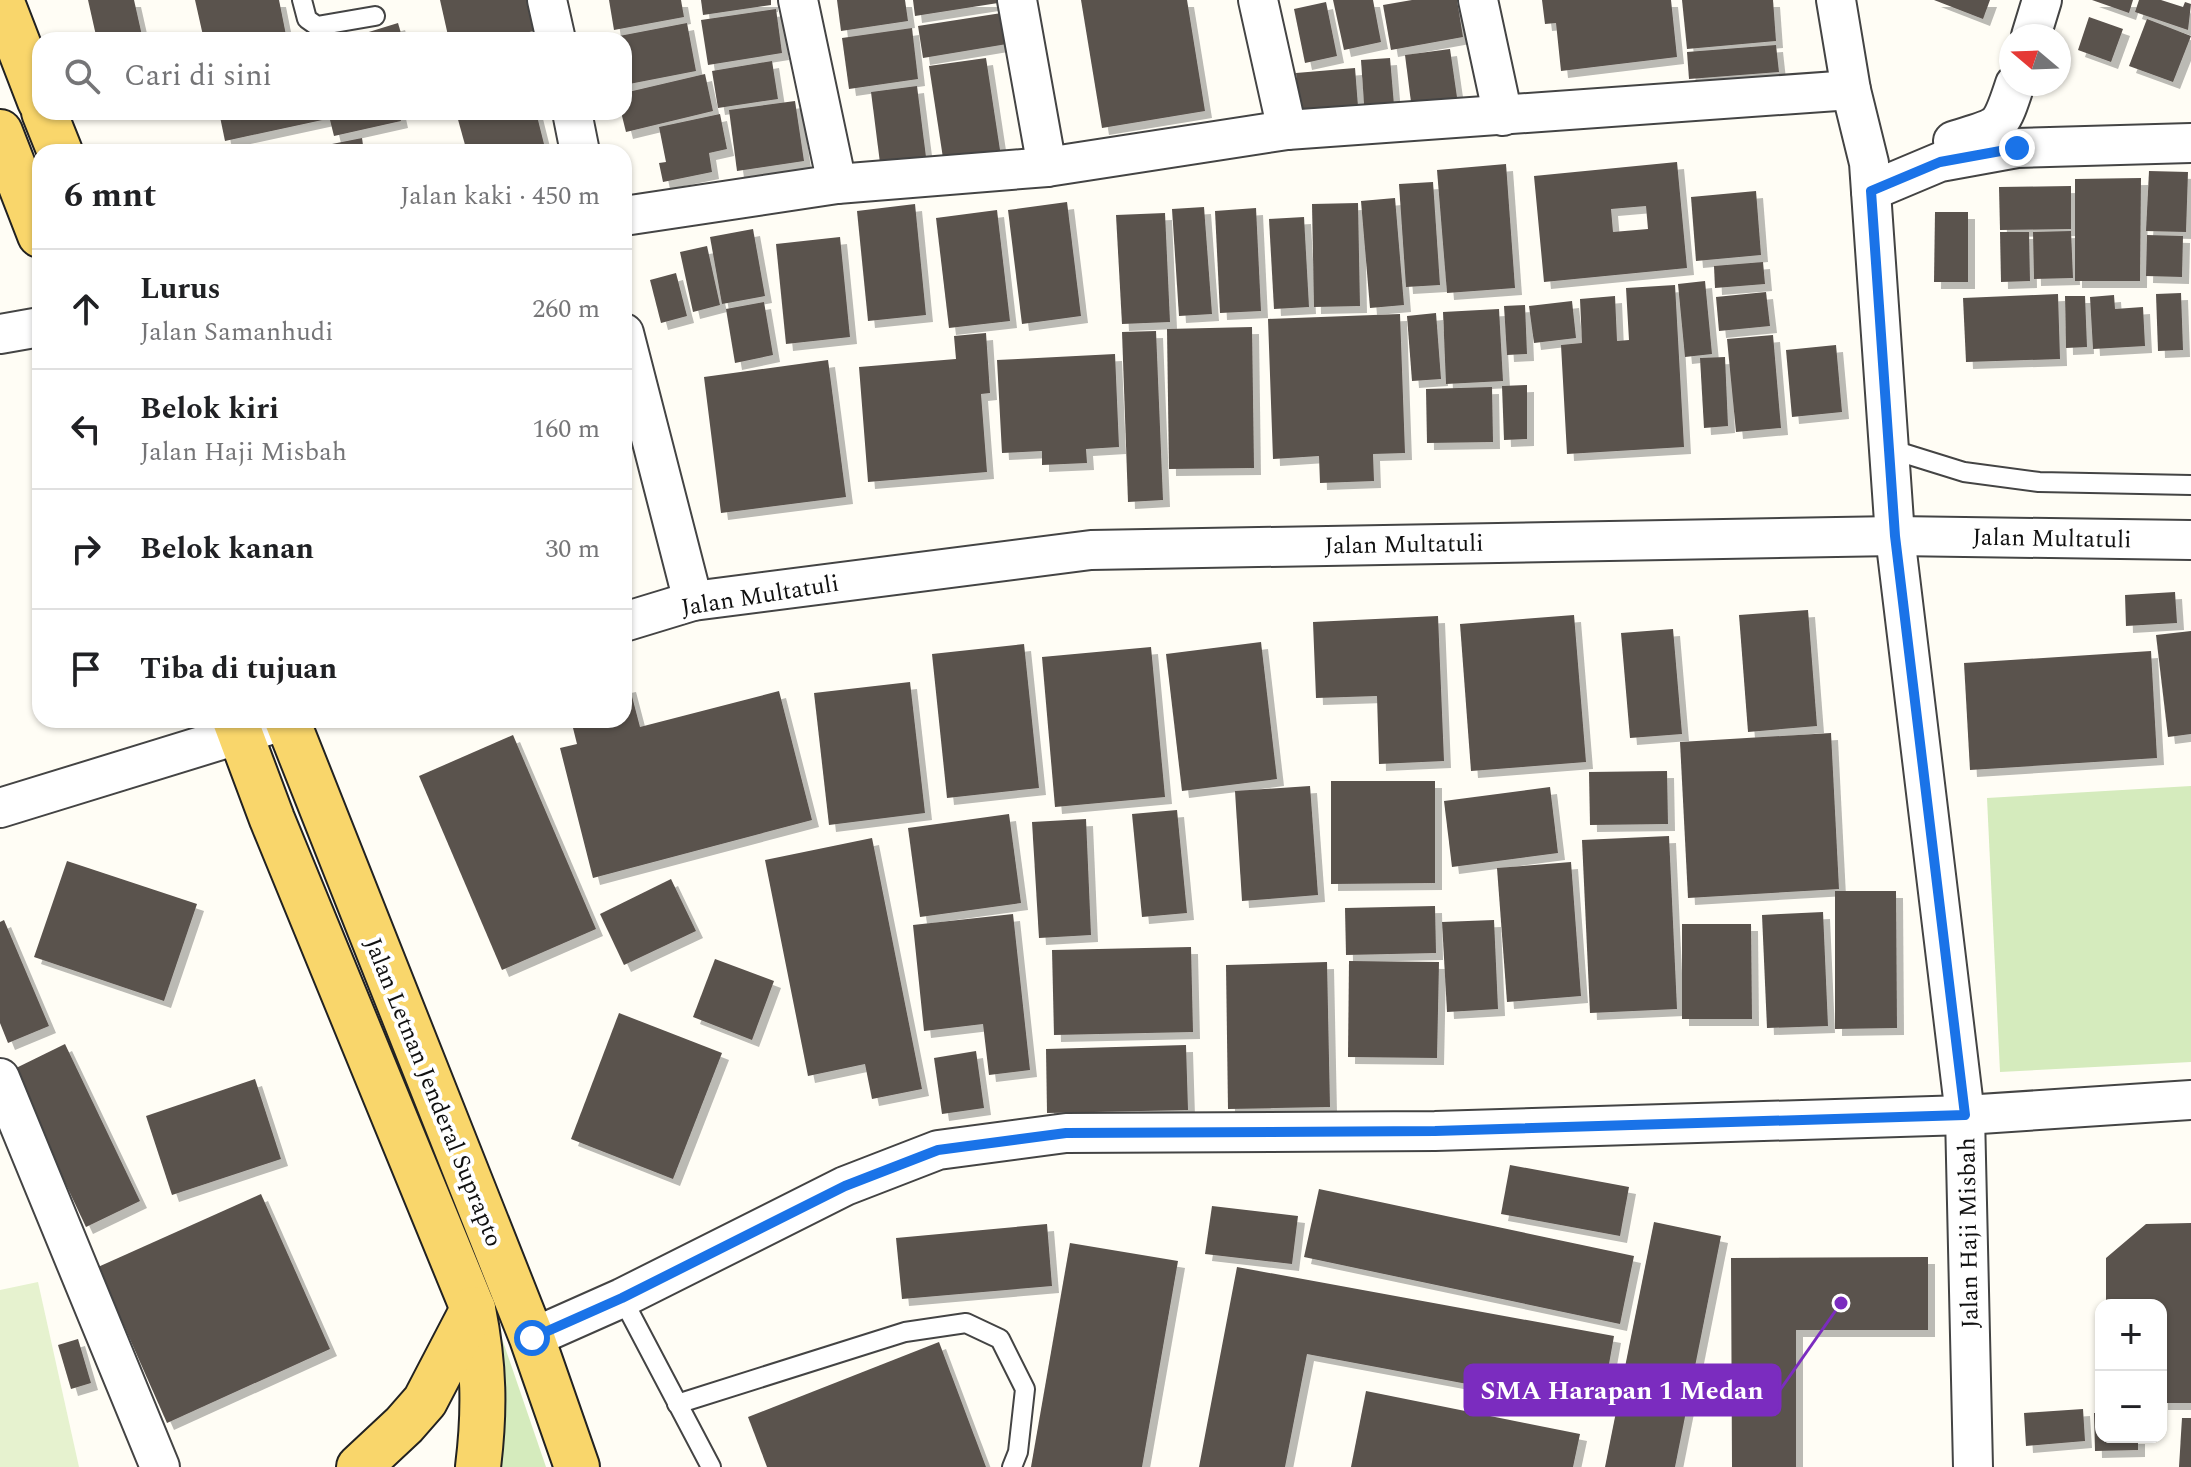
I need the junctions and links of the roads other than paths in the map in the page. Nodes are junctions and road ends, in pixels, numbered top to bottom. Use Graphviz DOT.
graph roads {
  1 [pos="1,0"];
  2 [pos="302,0"];
  3 [pos="547,0"];
  4 [pos="798,0"];
  5 [pos="1017,0"];
  6 [pos="1258,0"];
  7 [pos="1478,0"];
  8 [pos="1836,0"];
  9 [pos="2042,0"];
  10 [pos="375,16"];
  11 [pos="2035,24"];
  12 [pos="554,32"];
  13 [pos="32,80"];
  14 [pos="1851,90"];
  15 [pos="2011,96"];
  16 [pos="1503,116"];
  17 [pos="47,120"];
  18 [pos="574,120"];
  19 [pos="1287,130"];
  20 [pos="0,132"];
  21 [pos="2191,143"];
  22 [pos="57,144"];
  23 [pos="578,144"];
  24 [pos="1047,167"];
  25 [pos="1870,177"];
  26 [pos="837,184"];
  27 [pos="32,214"];
  28 [pos="632,215"];
  29 [pos="32,328"];
  30 [pos="0,334"];
  31 [pos="632,364"];
  32 [pos="1890,449"];
  33 [pos="2191,485"];
  34 [pos="1895,536"];
  35 [pos="2191,540"];
  36 [pos="693,601"];
  37 [pos="632,620"];
  38 [pos="235,728"];
  39 [pos="238,728"];
  40 [pos="289,728"];
  41 [pos="0,808"];
  42 [pos="0,1078"];
  43 [pos="2191,1100"];
  44 [pos="1965,1115"];
  45 [pos="622,1298"];
  46 [pos="473,1309"];
  47 [pos="532,1338"];
  48 [pos="677,1404"];
  49 [pos="160,1467"];
  50 [pos="359,1467"];
  51 [pos="478,1467"];
  52 [pos="577,1467"];
  53 [pos="711,1467"];
  54 [pos="1012,1467"];
  55 [pos="1973,1467"];
  1 -- 13 [label="main road"];
  2 -- 10 [label="lane"];
  3 -- 12 [label="street"];
  4 -- 26 [label="street"];
  5 -- 24 [label="street"];
  6 -- 19 [label="street"];
  7 -- 16 [label="street"];
  8 -- 14 [label="street, Jalan Haji Misbah"];
  9 -- 11 [label="street"];
  14 -- 16 [label="street"];
  14 -- 25 [label="street, Jalan Haji Misbah"];
  15 -- 25 [label="street"];
  16 -- 19 [label="street"];
  17 -- 22 [label="main road"];
  18 -- 23 [label="street"];
  19 -- 24 [label="street"];
  20 -- 27 [label="main road"];
  21 -- 25 [label="street"];
  24 -- 26 [label="street"];
  25 -- 32 [label="street, Jalan Haji Misbah"];
  26 -- 28 [label="street"];
  29 -- 30 [label="street"];
  31 -- 36 [label="street"];
  32 -- 33 [label="lane"];
  32 -- 34 [label="street, Jalan Haji Misbah"];
  34 -- 35 [label="street, Jalan Multatuli"];
  34 -- 36 [label="street, Jalan Multatuli"];
  34 -- 44 [label="street, Jalan Haji Misbah"];
  36 -- 37 [label="street, Jalan Multatuli"];
  38 -- 41 [label="street"];
  39 -- 46 [label="main road, Jalan Letnan Jenderal Suprapto"];
  40 -- 47 [label="main road, Jalan Letnan Jenderal Suprapto"];
  42 -- 49 [label="street"];
  43 -- 44 [label="street"];
  44 -- 45 [label="street"];
  44 -- 55 [label="street, Jalan Haji Misbah"];
  45 -- 47 [label="street"];
  45 -- 48 [label="lane"];
  46 -- 50 [label="main road"];
  46 -- 51 [label="main road, Jalan Letnan Jenderal Suprapto"];
  47 -- 52 [label="main road, Jalan Letnan Jenderal Suprapto"];
  48 -- 53 [label="lane"];
  48 -- 54 [label="lane"];
}
